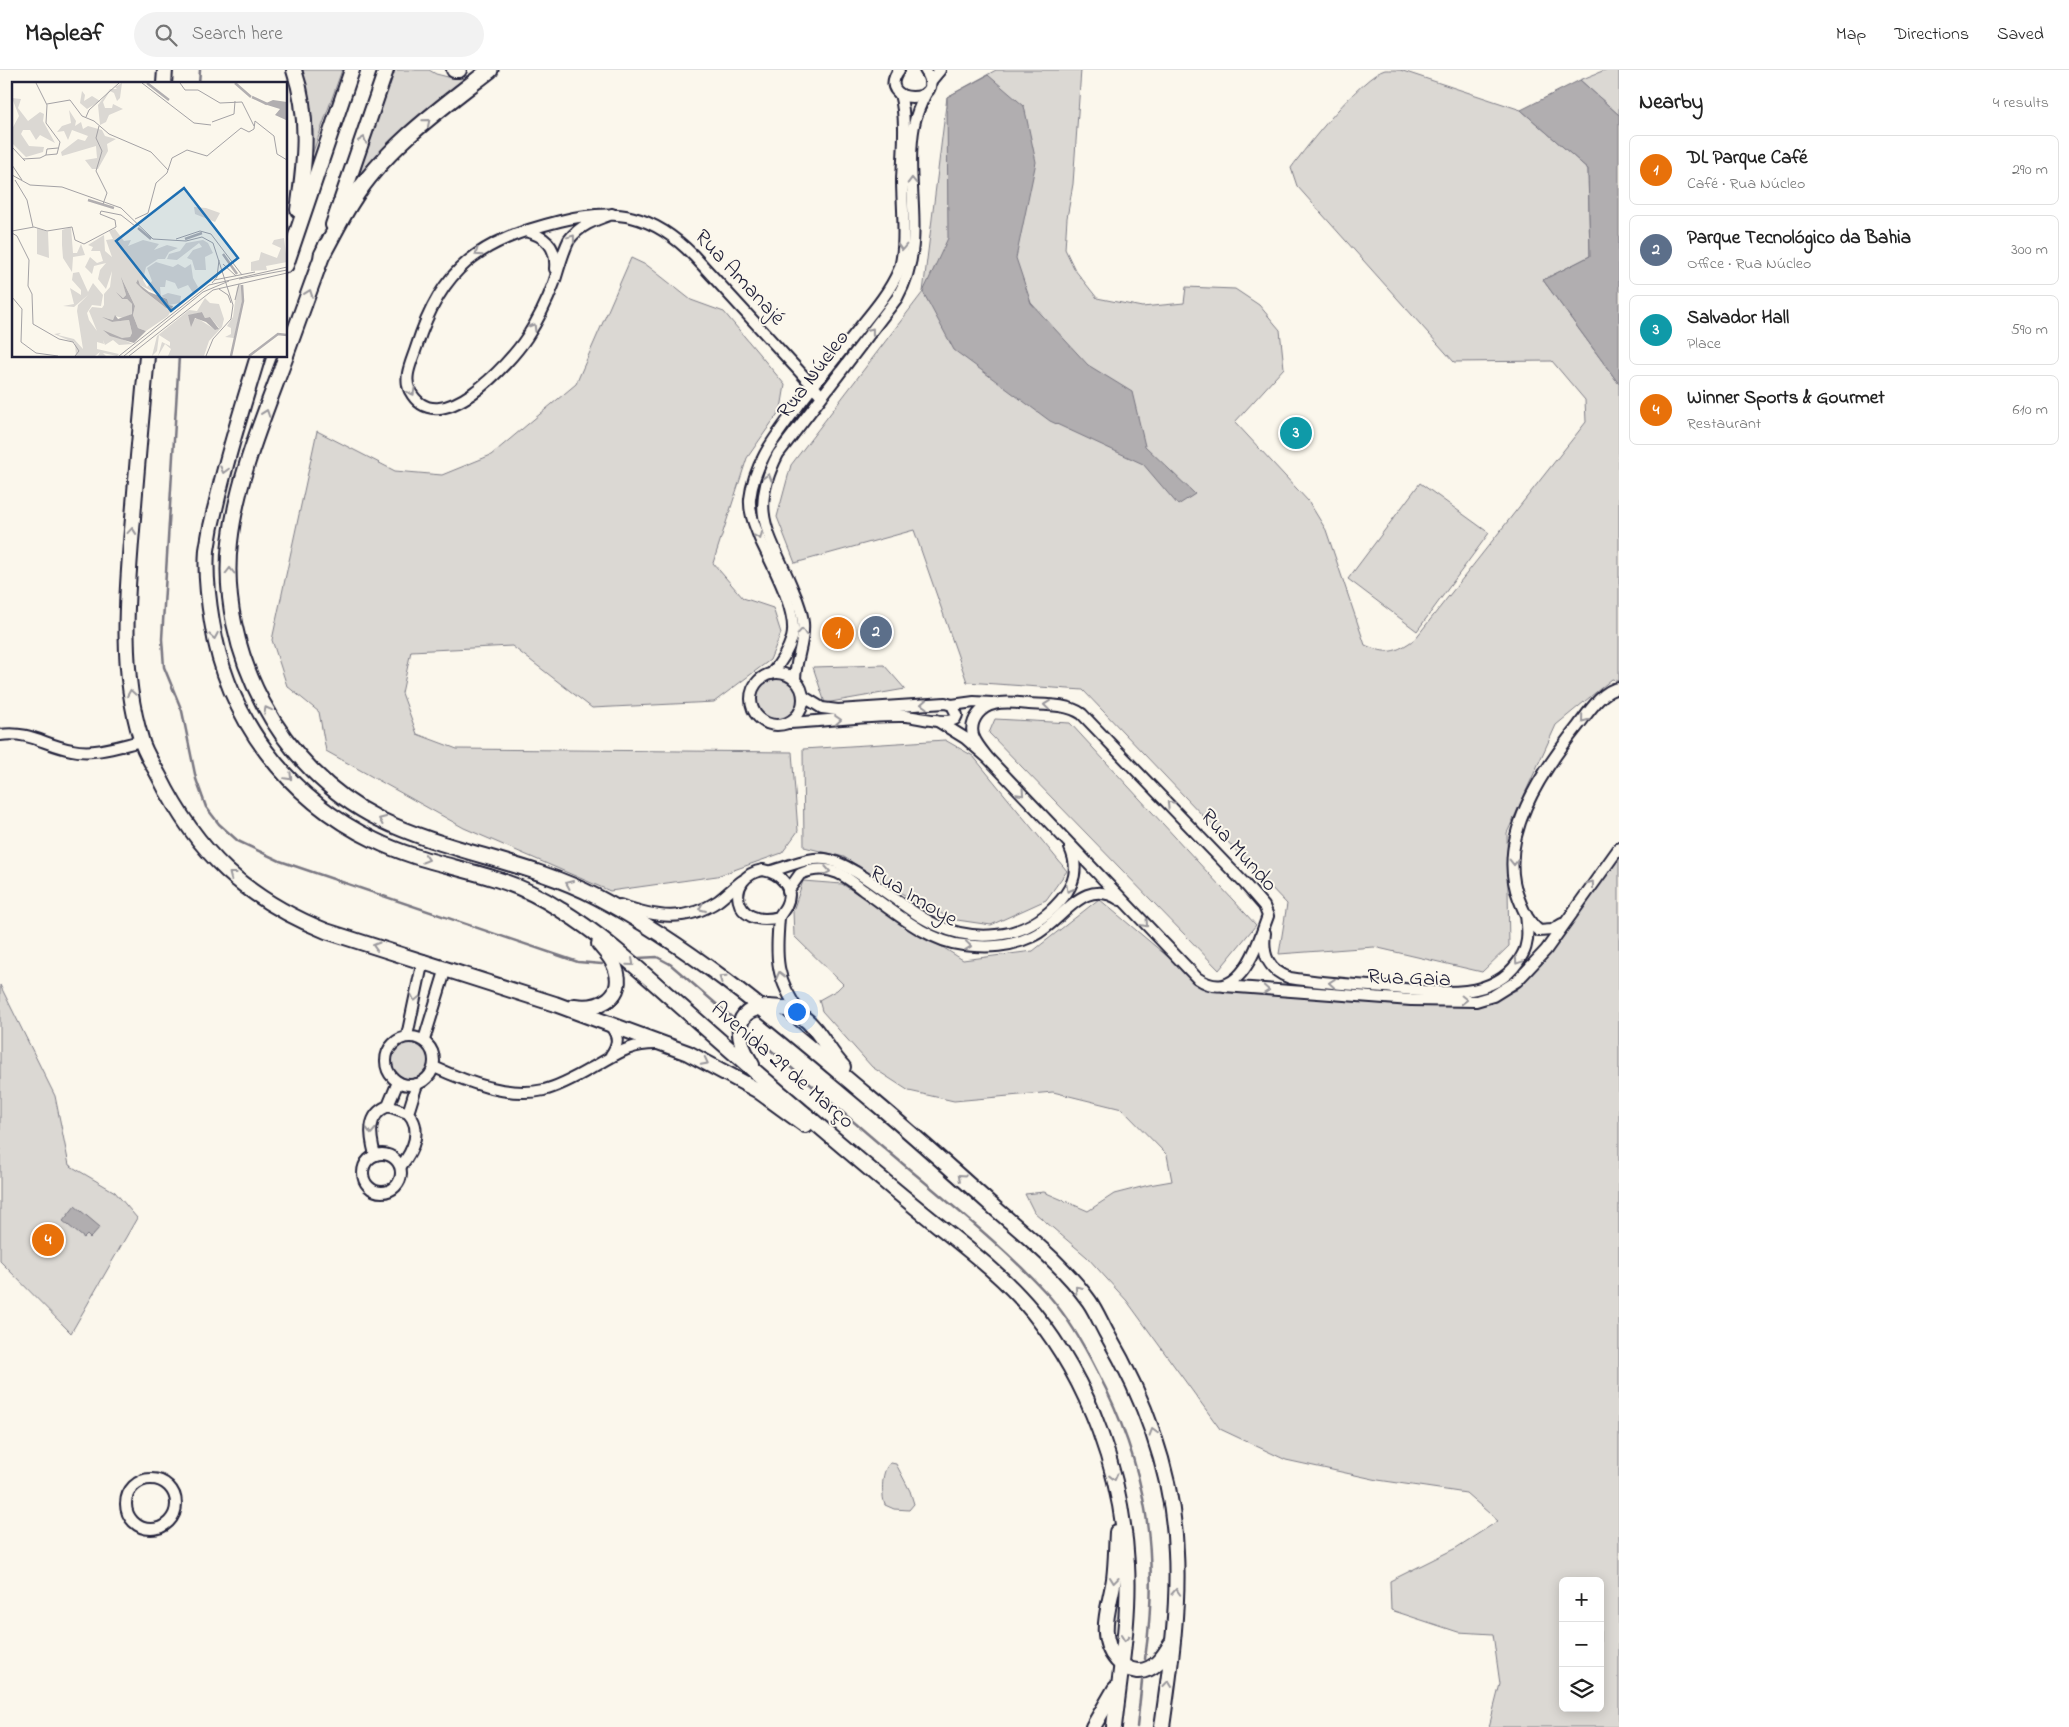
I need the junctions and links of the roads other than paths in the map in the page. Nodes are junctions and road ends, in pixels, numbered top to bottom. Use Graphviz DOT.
graph roads {
  1 [pos="294,70"];
  2 [pos="352,70"];
  3 [pos="386,70"];
  4 [pos="454,70"];
  5 [pos="459,70"];
  6 [pos="490,70"];
  7 [pos="925,70"];
  8 [pos="940,70"];
  9 [pos="895,73"];
  10 [pos="930,82"];
  11 [pos="926,93"];
  12 [pos="900,94"];
  13 [pos="612,214"];
  14 [pos="521,231"];
  15 [pos="292,245"];
  16 [pos="322,255"];
  17 [pos="288,258"];
  18 [pos="554,282"];
  19 [pos="288,350"];
  20 [pos="147,358"];
  21 [pos="257,358"];
  22 [pos="285,358"];
  23 [pos="813,386"];
  24 [pos="822,396"];
  25 [pos="771,674"];
  26 [pos="795,680"];
  27 [pos="1619,688"];
  28 [pos="804,698"];
  29 [pos="996,703"];
  30 [pos="952,705"];
  31 [pos="936,720"];
  32 [pos="790,723"];
  33 [pos="0,735"];
  34 [pos="141,741"];
  35 [pos="988,758"];
  36 [pos="1068,843"];
  37 [pos="1619,848"];
  38 [pos="772,871"];
  39 [pos="742,881"];
  40 [pos="788,892"];
  41 [pos="595,896"];
  42 [pos="1130,907"];
  43 [pos="1526,915"];
  44 [pos="1268,916"];
  45 [pos="779,917"];
  46 [pos="577,920"];
  47 [pos="1565,922"];
  48 [pos="423,960"];
  49 [pos="446,968"];
  50 [pos="1218,985"];
  51 [pos="555,1004"];
  52 [pos="758,1008"];
  53 [pos="803,1017"];
  54 [pos="610,1025"];
  55 [pos="407,1036"];
  56 [pos="424,1040"];
  57 [pos="660,1044"];
  58 [pos="611,1056"];
  59 [pos="434,1066"];
  60 [pos="760,1076"];
  61 [pos="398,1082"];
  62 [pos="417,1084"];
  63 [pos="388,1106"];
  64 [pos="408,1113"];
  65 [pos="892,1117"];
  66 [pos="375,1155"];
  67 [pos="401,1166"];
  68 [pos="906,1200"];
  69 [pos="127,1495"];
  70 [pos="1119,1496"];
  71 [pos="1173,1641"];
  72 [pos="1122,1665"];
  73 [pos="1119,1679"];
  74 [pos="1093,1727"];
  75 [pos="1114,1727"];
  76 [pos="1162,1727"];
  1 -- 15 [label="main road"];
  2 -- 15 [label="main road"];
  16 -- 3 [label="main road, Avenida 29 de Março, one-way"];
  4 -- 5 [label="main road"];
  16 -- 6 [label="highway, one-way"];
  7 -- 10 [label="street"];
  8 -- 10 [label="street"];
  9 -- 12 [label="street, Rua Núcleo"];
  10 -- 11 [label="street, Rua Núcleo"];
  11 -- 12 [label="street"];
  24 -- 11 [label="street, Rua Núcleo, one-way"];
  12 -- 23 [label="street, Rua Núcleo, one-way"];
  13 -- 14 [label="street, Rua Amanajé"];
  18 -- 13 [label="street, Rua Amanajé, one-way"];
  13 -- 23 [label="street, Rua Amanajé"];
  14 -- 18 [label="street, Rua Amanajé"];
  14 -- 18 [label="street, Rua Amanajé, one-way"];
  15 -- 17 [label="main road"];
  19 -- 16 [label="main road, Avenida 29 de Março, one-way"];
  34 -- 20 [label="main road, one-way"];
  21 -- 46 [label="main road, Avenida 29 de Março, one-way"];
  41 -- 22 [label="main road, Avenida 29 de Março, one-way"];
  23 -- 24 [label="street, Rua Amanajé"];
  23 -- 25 [label="street, Rua Núcleo, one-way"];
  26 -- 24 [label="street, Rua Núcleo, one-way"];
  25 -- 26 [label="street"];
  25 -- 32 [label="street"];
  26 -- 28 [label="street"];
  27 -- 43 [label="street, Rua Gaia, one-way"];
  30 -- 28 [label="street, Rua Mundo, one-way"];
  28 -- 32 [label="street"];
  29 -- 30 [label="street, Rua Mundo"];
  29 -- 35 [label="street"];
  44 -- 29 [label="street, Rua Mundo, one-way"];
  30 -- 31 [label="street"];
  32 -- 31 [label="street, one-way"];
  31 -- 35 [label="street"];
  33 -- 34 [label="street"];
  48 -- 34 [label="main road, one-way"];
  35 -- 36 [label="street, one-way"];
  36 -- 38 [label="street, Rua Imoye, one-way"];
  36 -- 42 [label="street"];
  47 -- 37 [label="street, Rua Gaia, one-way"];
  38 -- 39 [label="street"];
  38 -- 40 [label="street"];
  39 -- 41 [label="street, one-way"];
  39 -- 45 [label="street"];
  40 -- 42 [label="street, Rua Imoye, one-way"];
  40 -- 45 [label="street"];
  52 -- 41 [label="main road, Avenida 29 de Março, one-way"];
  42 -- 50 [label="street, one-way"];
  43 -- 44 [label="street, Rua Gaia, one-way"];
  43 -- 47 [label="street, Rua Gaia"];
  44 -- 50 [label="street, Rua Mundo"];
  53 -- 45 [label="street, one-way"];
  46 -- 51 [label="main road"];
  46 -- 60 [label="main road, Avenida 29 de Março, one-way"];
  50 -- 47 [label="street, Rua Gaia, one-way"];
  48 -- 49 [label="main road"];
  48 -- 55 [label="street, one-way"];
  49 -- 51 [label="main road"];
  49 -- 56 [label="street"];
  51 -- 54 [label="main road"];
  52 -- 53 [label="main road"];
  52 -- 60 [label="main road"];
  52 -- 65 [label="main road, Avenida 29 de Março"];
  53 -- 65 [label="main road"];
  54 -- 57 [label="main road"];
  54 -- 58 [label="street"];
  55 -- 56 [label="street"];
  55 -- 61 [label="street"];
  56 -- 59 [label="street"];
  57 -- 58 [label="street"];
  57 -- 68 [label="main road, one-way"];
  58 -- 59 [label="street"];
  59 -- 62 [label="street"];
  60 -- 68 [label="main road, Avenida 29 de Março"];
  61 -- 62 [label="street"];
  61 -- 63 [label="street"];
  62 -- 64 [label="street"];
  63 -- 64 [label="street"];
  63 -- 66 [label="street, one-way"];
  64 -- 67 [label="street"];
  71 -- 65 [label="main road, Avenida 29 de Março, one-way"];
  66 -- 67 [label="street"];
  66 -- 67 [label="street"];
  68 -- 70 [label="main road, Avenida 29 de Março, one-way"];
  69 -- 69 [label="street"];
  70 -- 72 [label="main road, Avenida 29 de Março, one-way"];
  70 -- 72 [label="main road, one-way"];
  71 -- 72 [label="main road"];
  76 -- 71 [label="main road, Avenida 29 de Março, one-way"];
  72 -- 73 [label="main road, Avenida 29 de Março"];
  73 -- 74 [label="main road"];
  73 -- 75 [label="main road, Avenida 29 de Março"];
}
